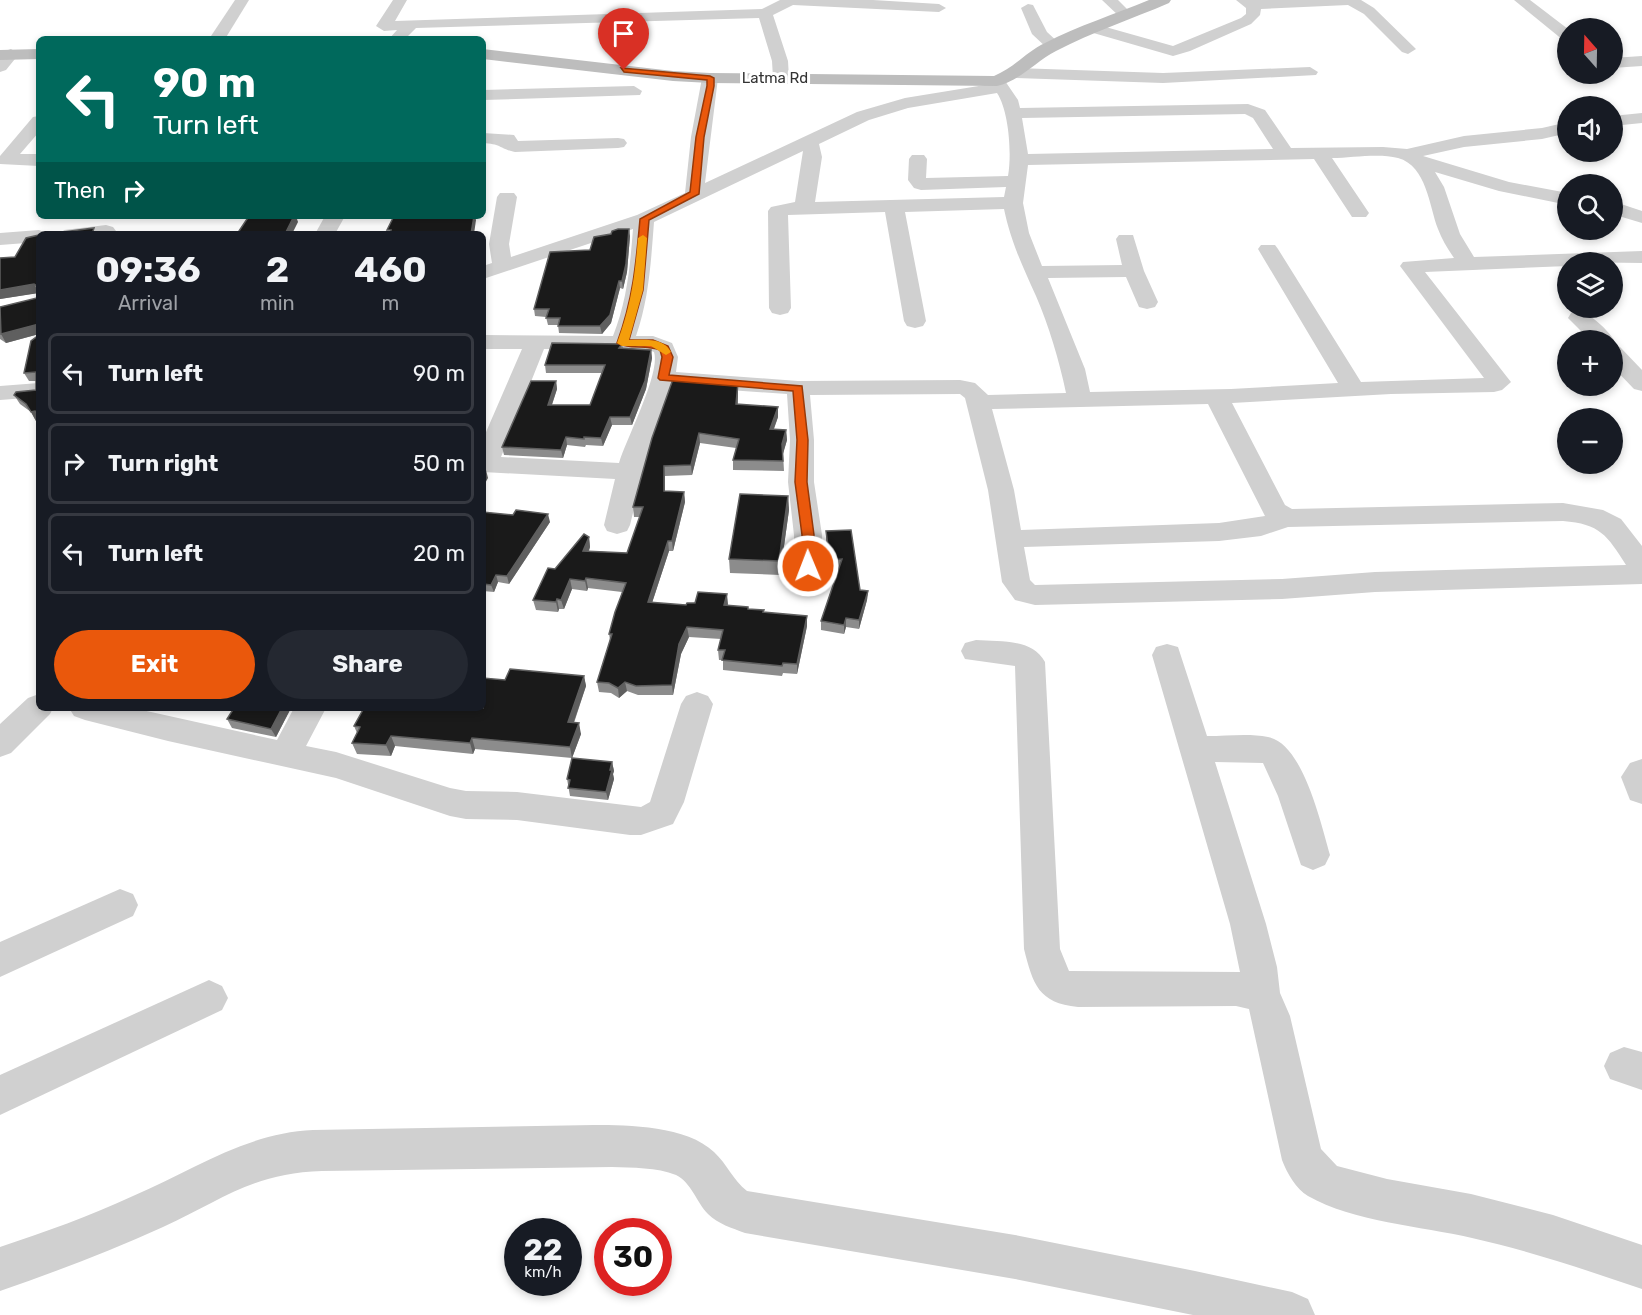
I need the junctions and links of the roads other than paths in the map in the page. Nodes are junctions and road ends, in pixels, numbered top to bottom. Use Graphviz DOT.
graph roads {
  1 [pos="242,0"];
  2 [pos="399,0"];
  3 [pos="791,0"];
  4 [pos="1109,0"];
  5 [pos="1163,0"];
  6 [pos="1351,0"];
  7 [pos="1521,0"];
  8 [pos="1249,2"];
  9 [pos="705,7"];
  10 [pos="658,8"];
  11 [pos="939,8"];
  12 [pos="1028,8"];
  13 [pos="765,13"];
  14 [pos="1126,15"];
  15 [pos="411,25"];
  16 [pos="1557,28"];
  17 [pos="1095,29"];
  18 [pos="219,36"];
  19 [pos="400,36"];
  20 [pos="1053,45"];
  21 [pos="1408,49"];
  22 [pos="36,54"];
  23 [pos="486,54"];
  24 [pos="4,59"];
  25 [pos="1642,61"];
  26 [pos="1623,62"];
  27 [pos="1310,72"];
  28 [pos="710,78"];
  29 [pos="781,78"];
  30 [pos="1005,83"];
  31 [pos="634,91"];
  32 [pos="1027,93"];
  33 [pos="1112,93"];
  34 [pos="1249,93"];
  35 [pos="486,95"];
  36 [pos="1013,113"];
  37 [pos="1642,118"];
  38 [pos="1623,120"];
  39 [pos="36,125"];
  40 [pos="1557,130"];
  41 [pos="486,138"];
  42 [pos="809,141"];
  43 [pos="618,143"];
  44 [pos="1320,154"];
  45 [pos="1286,155"];
  46 [pos="1410,157"];
  47 [pos="918,159"];
  48 [pos="36,160"];
  49 [pos="1020,160"];
  50 [pos="1015,182"];
  51 [pos="694,194"];
  52 [pos="507,197"];
  53 [pos="1557,197"];
  54 [pos="1013,204"];
  55 [pos="894,206"];
  56 [pos="805,207"];
  57 [pos="1623,211"];
  58 [pos="1359,213"];
  59 [pos="1642,218"];
  60 [pos="644,219"];
  61 [pos="109,227"];
  62 [pos="87,231"];
  63 [pos="36,236"];
  64 [pos="0,239"];
  65 [pos="1126,239"];
  66 [pos="1268,249"];
  67 [pos="1642,257"];
  68 [pos="1466,262"];
  69 [pos="503,267"];
  70 [pos="1134,271"];
  71 [pos="486,272"];
  72 [pos="1034,272"];
  73 [pos="1147,302"];
  74 [pos="780,308"];
  75 [pos="1579,318"];
  76 [pos="915,321"];
  77 [pos="1592,330"];
  78 [pos="486,342"];
  79 [pos="622,343"];
  80 [pos="535,344"];
  81 [pos="1623,363"];
  82 [pos="663,378"];
  83 [pos="1640,380"];
  84 [pos="798,388"];
  85 [pos="1354,389"];
  86 [pos="36,390"];
  87 [pos="0,393"];
  88 [pos="1217,397"];
  89 [pos="1080,400"];
  90 [pos="979,402"];
  91 [pos="486,459"];
  92 [pos="486,464"];
  93 [pos="630,472"];
  94 [pos="1286,518"];
  95 [pos="617,525"];
  96 [pos="1008,539"];
  97 [pos="1642,567"];
  98 [pos="1642,574"];
  99 [pos="808,579"];
  100 [pos="976,651"];
  101 [pos="1167,655"];
  102 [pos="697,704"];
  103 [pos="36,709"];
  104 [pos="97,711"];
  105 [pos="308,711"];
  106 [pos="0,744"];
  107 [pos="1196,749"];
  108 [pos="286,753"];
  109 [pos="1642,772"];
  110 [pos="1642,791"];
  111 [pos="1313,855"];
  112 [pos="120,904"];
  113 [pos="0,960"];
  114 [pos="1261,994"];
  115 [pos="209,998"];
  116 [pos="0,1095"];
  117 [pos="1642,1267"];
  118 [pos="0,1269"];
  119 [pos="1292,1315"];
  1 -- 18 [label="street"];
  2 -- 15 [label="street"];
  3 -- 11 [label="street"];
  3 -- 13 [label="street"];
  4 -- 14 [label="street"];
  5 -- 14 [label="street"];
  6 -- 8 [label="street"];
  6 -- 21 [label="street"];
  7 -- 16 [label="street"];
  8 -- 17 [label="street"];
  9 -- 10 [label="street"];
  9 -- 13 [label="street"];
  10 -- 15 [label="street"];
  12 -- 20 [label="street"];
  13 -- 29 [label="street"];
  14 -- 17 [label="street"];
  15 -- 19 [label="street"];
  17 -- 20 [label="street"];
  20 -- 30 [label="street"];
  22 -- 24 [label="street"];
  23 -- 28 [label="street, Latma Rd"];
  25 -- 26 [label="street"];
  27 -- 30 [label="street"];
  28 -- 29 [label="street, Latma Rd"];
  28 -- 51 [label="street"];
  29 -- 30 [label="street, Latma Rd"];
  30 -- 32 [label="street"];
  30 -- 36 [label="street"];
  30 -- 42 [label="street"];
  31 -- 35 [label="street"];
  33 -- 34 [label="street"];
  36 -- 45 [label="street"];
  36 -- 49 [label="street"];
  37 -- 38 [label="street"];
  39 -- 48 [label="street"];
  40 -- 46 [label="street"];
  41 -- 43 [label="street"];
  42 -- 51 [label="street"];
  42 -- 56 [label="street"];
  44 -- 45 [label="street"];
  44 -- 46 [label="street"];
  44 -- 58 [label="street"];
  45 -- 49 [label="street"];
  46 -- 53 [label="street"];
  46 -- 68 [label="street"];
  47 -- 50 [label="street"];
  49 -- 50 [label="street"];
  50 -- 54 [label="street"];
  51 -- 60 [label="street"];
  52 -- 69 [label="street"];
  54 -- 55 [label="street"];
  54 -- 72 [label="street"];
  55 -- 56 [label="street"];
  55 -- 76 [label="street"];
  56 -- 74 [label="street"];
  57 -- 59 [label="street"];
  60 -- 69 [label="street"];
  60 -- 79 [label="street"];
  61 -- 62 [label="street"];
  63 -- 64 [label="street"];
  65 -- 70 [label="street"];
  66 -- 85 [label="street"];
  67 -- 68 [label="street"];
  68 -- 85 [label="street"];
  69 -- 71 [label="street"];
  70 -- 72 [label="street"];
  70 -- 73 [label="street"];
  72 -- 89 [label="street"];
  75 -- 77 [label="street"];
  78 -- 80 [label="street"];
  79 -- 80 [label="street"];
  79 -- 82 [label="street"];
  80 -- 91 [label="street"];
  81 -- 83 [label="street"];
  82 -- 84 [label="street"];
  82 -- 93 [label="street"];
  84 -- 90 [label="street"];
  84 -- 99 [label="street"];
  85 -- 88 [label="street"];
  86 -- 87 [label="street"];
  88 -- 89 [label="street"];
  88 -- 94 [label="street"];
  89 -- 90 [label="street"];
  90 -- 96 [label="street"];
  92 -- 93 [label="street"];
  93 -- 95 [label="street"];
  94 -- 96 [label="street"];
  94 -- 97 [label="street"];
  96 -- 98 [label="street"];
  100 -- 114 [label="street"];
  101 -- 107 [label="street"];
  102 -- 108 [label="street"];
  103 -- 106 [label="street"];
  104 -- 108 [label="street"];
  105 -- 108 [label="street"];
  107 -- 111 [label="street"];
  107 -- 114 [label="street"];
  109 -- 110 [label="street"];
  112 -- 113 [label="street"];
  114 -- 117 [label="street"];
  115 -- 116 [label="street"];
  118 -- 119 [label="street"];
}
